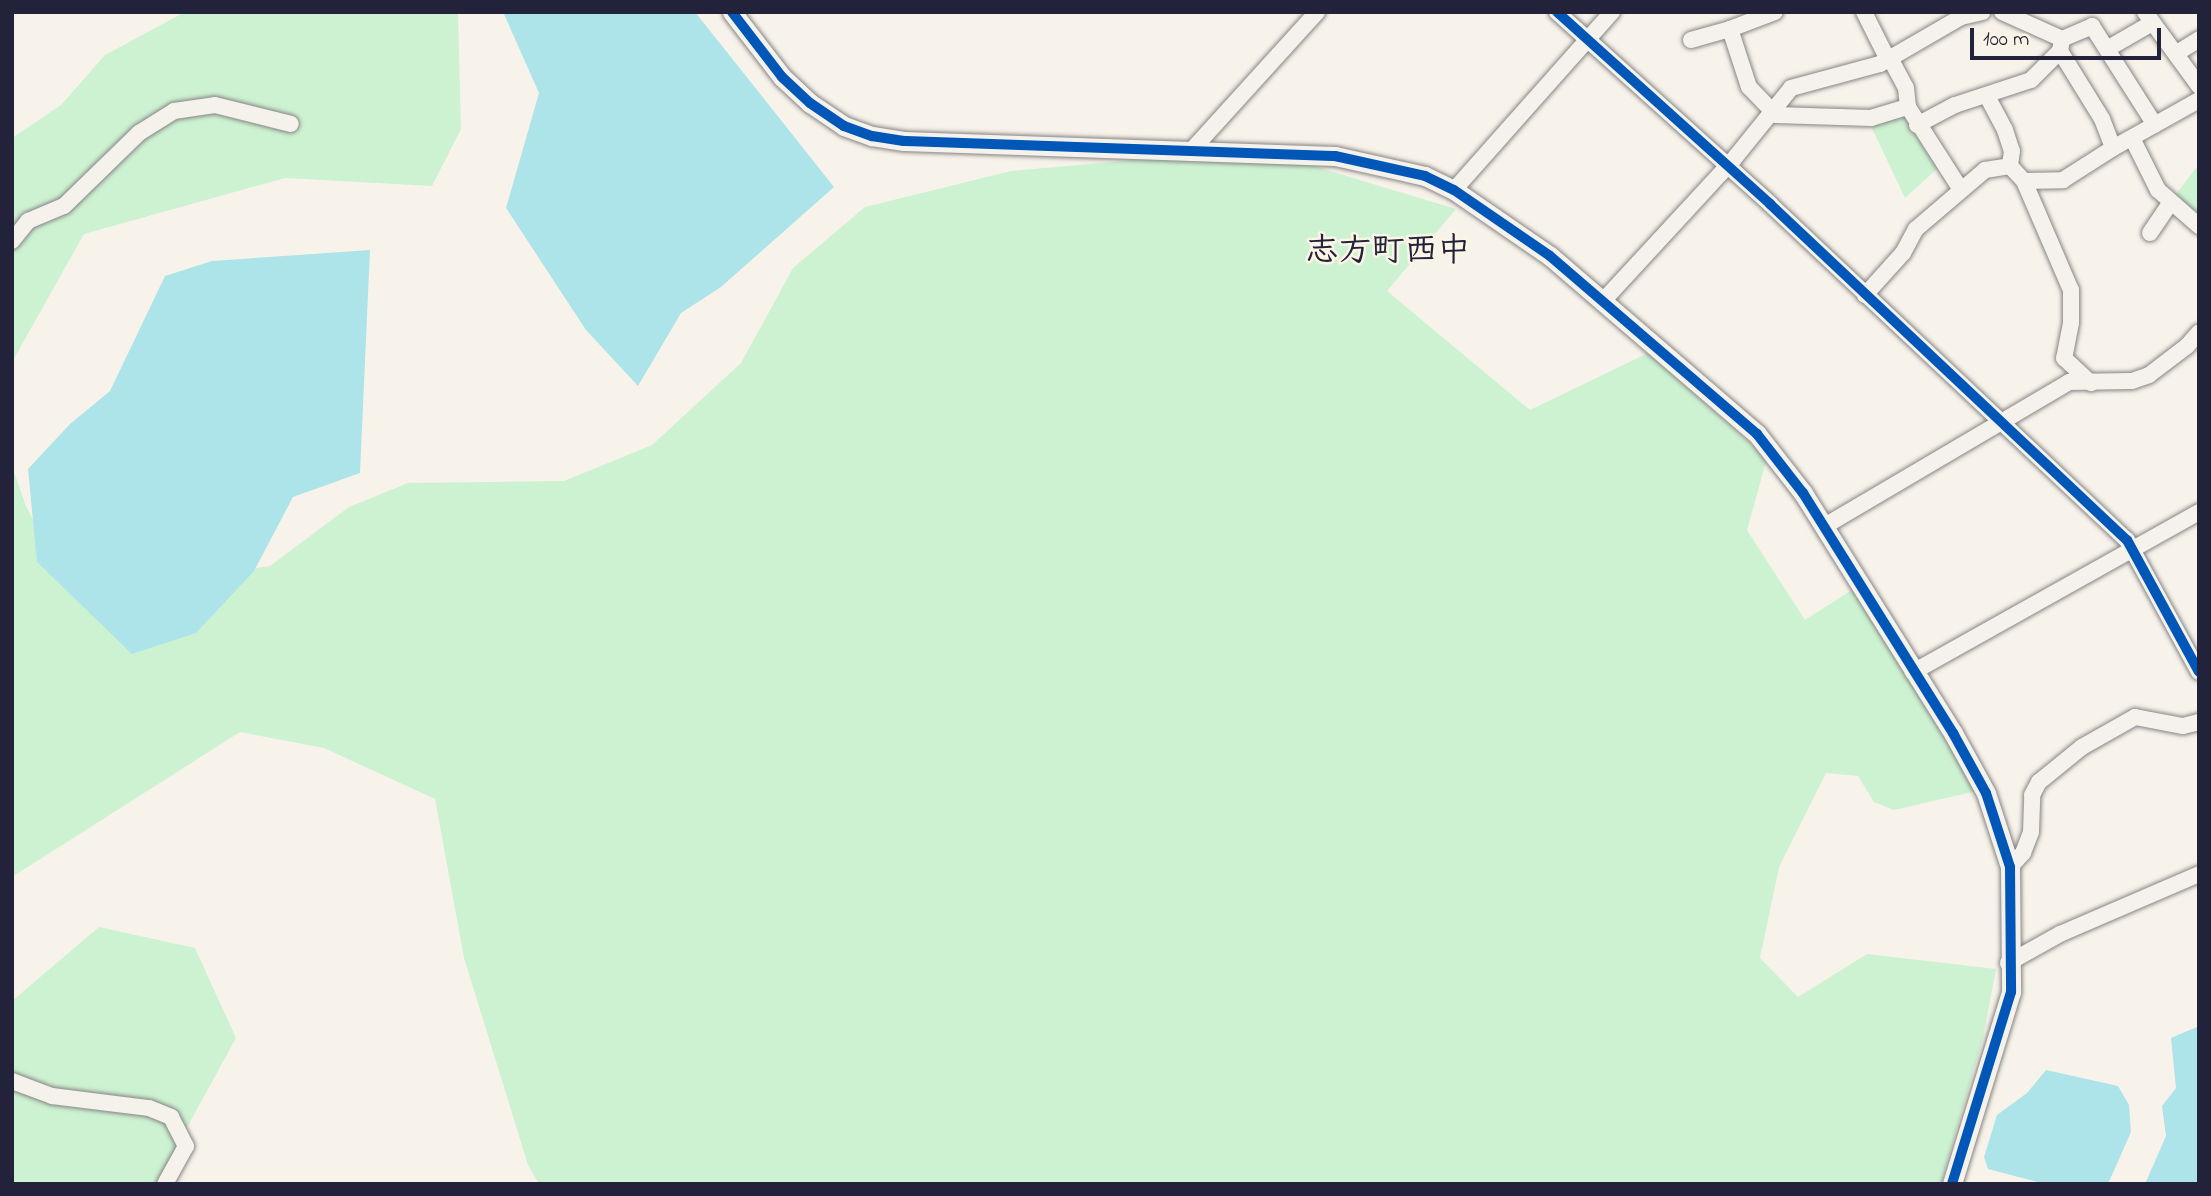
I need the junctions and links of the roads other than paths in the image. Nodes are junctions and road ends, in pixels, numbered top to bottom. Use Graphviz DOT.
graph roads {
  1 [pos="732,12"];
  2 [pos="1317,12"];
  3 [pos="1558,12"];
  4 [pos="1612,12"];
  5 [pos="1775,12"];
  6 [pos="1864,12"];
  7 [pos="1982,12"];
  8 [pos="2002,12"];
  9 [pos="2149,17"];
  10 [pos="1730,29"];
  11 [pos="2199,39"];
  12 [pos="1589,40"];
  13 [pos="1692,40"];
  14 [pos="2061,45"];
  15 [pos="2107,50"];
  16 [pos="2176,53"];
  17 [pos="1889,59"];
  18 [pos="2199,86"];
  19 [pos="1987,96"];
  20 [pos="2199,100"];
  21 [pos="1908,107"];
  22 [pos="1770,110"];
  23 [pos="291,124"];
  24 [pos="1917,125"];
  25 [pos="2155,125"];
  26 [pos="2133,140"];
  27 [pos="2113,148"];
  28 [pos="1191,151"];
  29 [pos="2010,166"];
  30 [pos="1727,167"];
  31 [pos="2024,181"];
  32 [pos="1454,190"];
  33 [pos="1961,190"];
  34 [pos="2169,203"];
  35 [pos="2199,226"];
  36 [pos="2150,233"];
  37 [pos="12,241"];
  38 [pos="1865,295"];
  39 [pos="1603,301"];
  40 [pos="2199,332"];
  41 [pos="2091,383"];
  42 [pos="2000,423"];
  43 [pos="2199,512"];
  44 [pos="1823,527"];
  45 [pos="2133,550"];
  46 [pos="2199,671"];
  47 [pos="1913,672"];
  48 [pos="2199,722"];
  49 [pos="2010,867"];
  50 [pos="2199,874"];
  51 [pos="2008,963"];
  52 [pos="12,1082"];
  53 [pos="165,1184"];
  54 [pos="1952,1184"];
  1 -- 28 [label="street"];
  2 -- 28 [label="street"];
  3 -- 12 [label="street"];
  4 -- 12 [label="street"];
  5 -- 10 [label="street"];
  6 -- 17 [label="street"];
  7 -- 17 [label="street"];
  8 -- 14 [label="street"];
  9 -- 15 [label="street"];
  9 -- 16 [label="street"];
  10 -- 13 [label="street"];
  10 -- 22 [label="street"];
  11 -- 16 [label="street"];
  12 -- 30 [label="street"];
  12 -- 32 [label="street"];
  14 -- 15 [label="street"];
  14 -- 19 [label="street"];
  14 -- 27 [label="street"];
  15 -- 25 [label="street"];
  16 -- 18 [label="street"];
  17 -- 21 [label="street"];
  17 -- 22 [label="street"];
  19 -- 24 [label="street"];
  19 -- 29 [label="street"];
  20 -- 25 [label="street"];
  21 -- 22 [label="street"];
  21 -- 24 [label="street"];
  22 -- 30 [label="street"];
  23 -- 37 [label="street"];
  24 -- 33 [label="street"];
  25 -- 26 [label="street"];
  26 -- 27 [label="street"];
  26 -- 34 [label="street"];
  27 -- 31 [label="street"];
  28 -- 32 [label="street"];
  29 -- 31 [label="street"];
  29 -- 33 [label="street"];
  30 -- 38 [label="street"];
  30 -- 39 [label="street"];
  31 -- 41 [label="street"];
  32 -- 39 [label="street"];
  33 -- 38 [label="street"];
  34 -- 35 [label="street"];
  34 -- 36 [label="street"];
  38 -- 42 [label="street"];
  39 -- 44 [label="street"];
  40 -- 41 [label="street"];
  41 -- 42 [label="street"];
  42 -- 44 [label="street"];
  42 -- 45 [label="street"];
  43 -- 45 [label="street"];
  44 -- 47 [label="street"];
  45 -- 46 [label="street"];
  45 -- 47 [label="street"];
  47 -- 49 [label="street"];
  48 -- 49 [label="street"];
  49 -- 51 [label="street"];
  50 -- 51 [label="street"];
  51 -- 54 [label="street"];
  52 -- 53 [label="street"];
}
